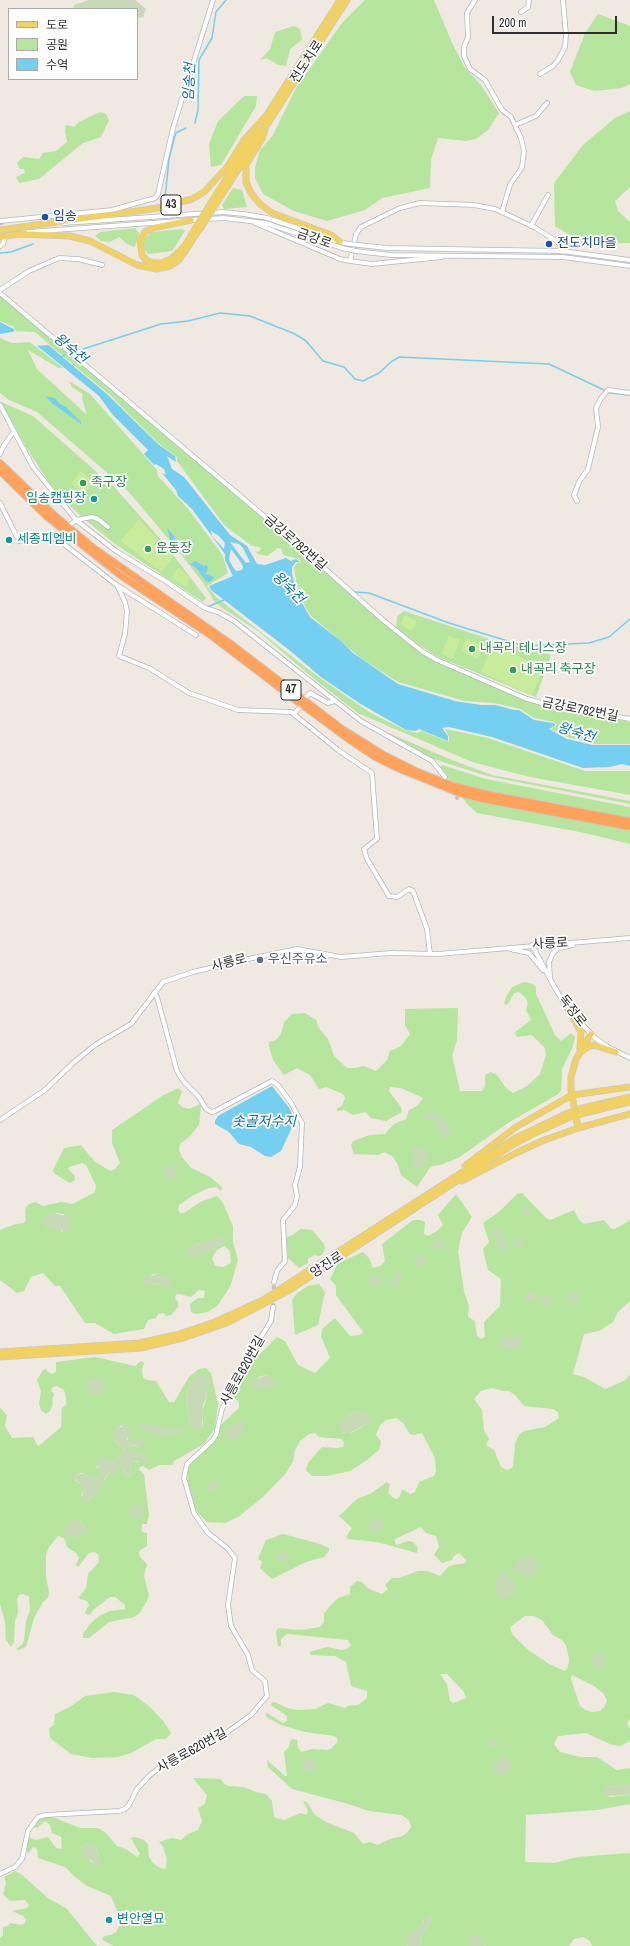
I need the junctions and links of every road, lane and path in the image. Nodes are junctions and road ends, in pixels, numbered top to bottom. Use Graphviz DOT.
graph roads {
  1 [pos="213,0"];
  2 [pos="340,0"];
  3 [pos="346,0"];
  4 [pos="475,0"];
  5 [pos="529,0"];
  6 [pos="563,0"];
  7 [pos="521,12"];
  8 [pos="540,74"];
  9 [pos="548,103"];
  10 [pos="265,121"];
  11 [pos="515,125"];
  12 [pos="548,195"];
  13 [pos="502,212"];
  14 [pos="245,219"];
  15 [pos="191,220"];
  16 [pos="0,221"];
  17 [pos="41,224"];
  18 [pos="200,224"];
  19 [pos="531,226"];
  20 [pos="0,230"];
  21 [pos="20,234"];
  22 [pos="2,239"];
  23 [pos="342,242"];
  24 [pos="0,246"];
  25 [pos="562,251"];
  26 [pos="458,255"];
  27 [pos="563,257"];
  28 [pos="630,260"];
  29 [pos="350,261"];
  30 [pos="102,265"];
  31 [pos="630,266"];
  32 [pos="0,291"];
  33 [pos="630,393"];
  34 [pos="0,405"];
  35 [pos="14,431"];
  36 [pos="1,445"];
  37 [pos="0,454"];
  38 [pos="0,463"];
  39 [pos="0,471"];
  40 [pos="578,501"];
  41 [pos="0,503"];
  42 [pos="76,520"];
  43 [pos="70,526"];
  44 [pos="108,527"];
  45 [pos="62,533"];
  46 [pos="58,537"];
  47 [pos="117,585"];
  48 [pos="196,635"];
  49 [pos="305,698"];
  50 [pos="335,702"];
  51 [pos="299,708"];
  52 [pos="294,714"];
  53 [pos="630,719"];
  54 [pos="445,777"];
  55 [pos="630,821"];
  56 [pos="630,826"];
  57 [pos="630,938"];
  58 [pos="585,942"];
  59 [pos="532,945"];
  60 [pos="499,948"];
  61 [pos="430,954"];
  62 [pos="550,980"];
  63 [pos="154,993"];
  64 [pos="567,1008"];
  65 [pos="590,1034"];
  66 [pos="616,1052"];
  67 [pos="578,1055"];
  68 [pos="630,1058"];
  69 [pos="630,1087"];
  70 [pos="572,1095"];
  71 [pos="630,1097"];
  72 [pos="630,1102"];
  73 [pos="580,1112"];
  74 [pos="630,1114"];
  75 [pos="567,1116"];
  76 [pos="0,1120"];
  77 [pos="578,1128"];
  78 [pos="432,1191"];
  79 [pos="427,1200"];
  80 [pos="274,1282"];
  81 [pos="272,1307"];
  82 [pos="0,1352"];
  83 [pos="0,1357"];
  84 [pos="0,1874"];
  1 -- 16 [label="street"];
  2 -- 10 [label="main road, 전도치로 / 43"];
  3 -- 10 [label="main road, 전도치로 / 43"];
  4 -- 11 [label="street"];
  5 -- 7 [label="street"];
  6 -- 8 [label="street"];
  9 -- 11 [label="street"];
  10 -- 17 [label="main road, 43"];
  10 -- 18 [label="main road, bridge"];
  10 -- 23 [label="main road"];
  11 -- 13 [label="street"];
  12 -- 19 [label="street"];
  13 -- 19 [label="street"];
  13 -- 29 [label="street"];
  14 -- 15 [label="street, 금강로"];
  14 -- 26 [label="street, 금강로, bridge"];
  14 -- 29 [label="street"];
  15 -- 18 [label="main road"];
  15 -- 21 [label="street, 금강로"];
  17 -- 20 [label="main road, 금강로 / 43"];
  17 -- 23 [label="street, 금강로"];
  18 -- 21 [label="main road"];
  19 -- 25 [label="street"];
  21 -- 22 [label="main road, 금강로"];
  22 -- 24 [label="street"];
  23 -- 25 [label="street, 금강로, bridge"];
  25 -- 27 [label="street"];
  25 -- 28 [label="street"];
  26 -- 27 [label="street, 금강로"];
  26 -- 29 [label="street"];
  27 -- 31 [label="street, 금강로"];
  30 -- 32 [label="street"];
  32 -- 53 [label="street, 금강로782번길"];
  33 -- 40 [label="street"];
  34 -- 35 [label="street"];
  35 -- 36 [label="street"];
  35 -- 42 [label="street"];
  36 -- 37 [label="street"];
  38 -- 55 [label="highway, 47"];
  39 -- 56 [label="highway, 47"];
  41 -- 46 [label="street"];
  42 -- 43 [label="street"];
  42 -- 44 [label="street"];
  42 -- 50 [label="street"];
  45 -- 46 [label="street"];
  46 -- 47 [label="street"];
  47 -- 48 [label="street"];
  47 -- 52 [label="street"];
  49 -- 50 [label="street"];
  50 -- 54 [label="street"];
  51 -- 52 [label="street"];
  52 -- 61 [label="street"];
  57 -- 58 [label="street, 사릉로"];
  58 -- 59 [label="street, 사릉로"];
  58 -- 62 [label="street"];
  59 -- 60 [label="street, 사릉로"];
  59 -- 62 [label="street, 독정로"];
  60 -- 61 [label="street, 사릉로"];
  60 -- 62 [label="street"];
  61 -- 63 [label="street, 사릉로"];
  62 -- 64 [label="street, 독정로"];
  63 -- 76 [label="street, 사릉로"];
  63 -- 80 [label="street"];
  64 -- 65 [label="street, 독정로"];
  64 -- 67 [label="main road"];
  65 -- 66 [label="street, 독정로"];
  65 -- 67 [label="main road"];
  66 -- 67 [label="main road"];
  66 -- 68 [label="street, 독정로"];
  67 -- 70 [label="main road"];
  69 -- 70 [label="main road"];
  70 -- 77 [label="main road"];
  70 -- 78 [label="main road"];
  71 -- 73 [label="main road, 양진로"];
  72 -- 73 [label="main road, 양진로"];
  73 -- 75 [label="main road, 양진로, bridge"];
  74 -- 77 [label="main road"];
  75 -- 78 [label="main road, 양진로"];
  75 -- 79 [label="main road, 양진로"];
  77 -- 79 [label="main road"];
  78 -- 82 [label="main road, 양진로"];
  79 -- 83 [label="main road, 양진로"];
  81 -- 84 [label="street, 사릉로620번길"];
}
